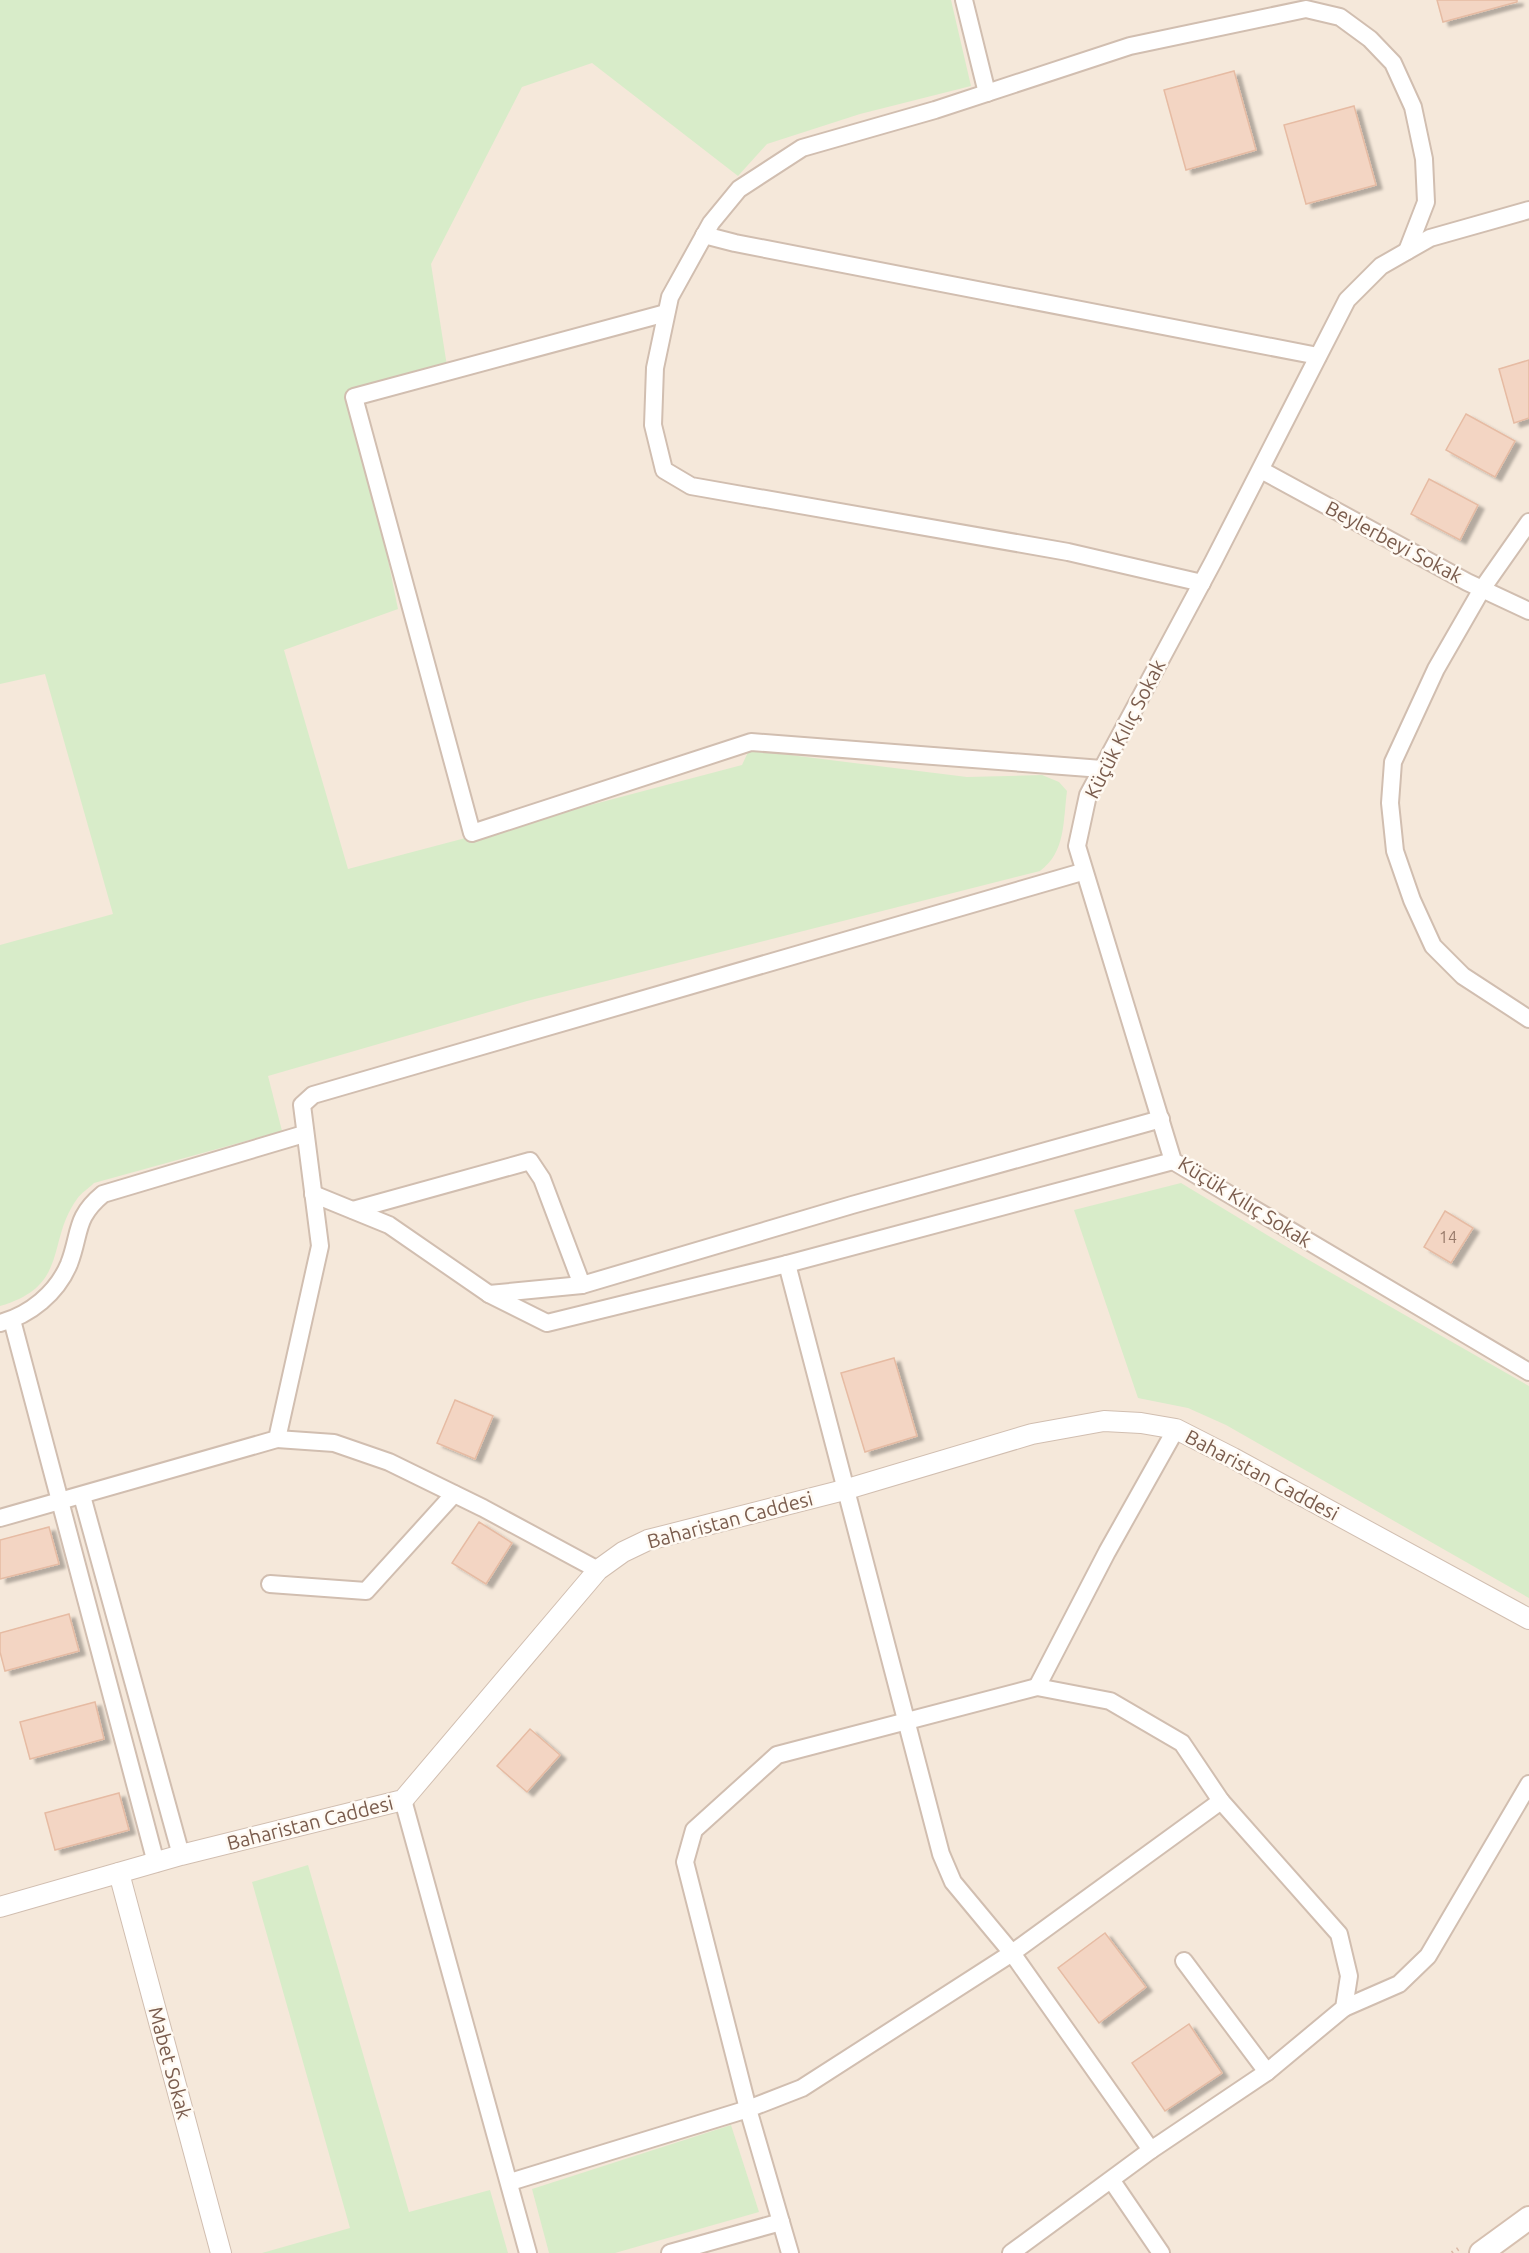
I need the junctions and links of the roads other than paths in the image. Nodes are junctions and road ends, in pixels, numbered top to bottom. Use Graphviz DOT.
graph roads {
  1 [pos="964,0"];
  2 [pos="987,93"];
  3 [pos="1529,210"];
  4 [pos="704,235"];
  5 [pos="1407,251"];
  6 [pos="666,313"];
  7 [pos="1318,356"];
  8 [pos="1261,470"];
  9 [pos="1529,522"];
  10 [pos="1202,583"];
  11 [pos="1482,589"];
  12 [pos="1529,611"];
  13 [pos="1102,769"];
  14 [pos="1082,872"];
  15 [pos="1529,1019"];
  16 [pos="1161,1119"];
  17 [pos="304,1134"];
  18 [pos="1173,1161"];
  19 [pos="313,1194"];
  20 [pos="353,1210"];
  21 [pos="786,1264"];
  22 [pos="582,1284"];
  23 [pos="489,1294"];
  24 [pos="6,1321"];
  25 [pos="1529,1372"];
  26 [pos="1176,1429"];
  27 [pos="277,1439"];
  28 [pos="844,1490"];
  29 [pos="454,1494"];
  30 [pos="82,1496"];
  31 [pos="62,1502"];
  32 [pos="0,1518"];
  33 [pos="598,1570"];
  34 [pos="270,1584"];
  35 [pos="1529,1619"];
  36 [pos="1037,1687"];
  37 [pos="906,1723"];
  38 [pos="1529,1784"];
  39 [pos="403,1800"];
  40 [pos="1221,1801"];
  41 [pos="181,1855"];
  42 [pos="156,1863"];
  43 [pos="119,1874"];
  44 [pos="0,1907"];
  45 [pos="1012,1953"];
  46 [pos="1184,1961"];
  47 [pos="1344,2008"];
  48 [pos="1267,2072"];
  49 [pos="748,2109"];
  50 [pos="1151,2150"];
  51 [pos="1112,2181"];
  52 [pos="510,2182"];
  53 [pos="1529,2218"];
  54 [pos="781,2222"];
  55 [pos="221,2253"];
  56 [pos="528,2253"];
  57 [pos="670,2253"];
  58 [pos="790,2253"];
  59 [pos="1011,2253"];
  60 [pos="1161,2253"];
  61 [pos="1481,2253"];
  1 -- 2 [label="street"];
  2 -- 4 [label="street"];
  2 -- 5 [label="street"];
  3 -- 5 [label="street, Küçük Kılıç Sokak"];
  4 -- 6 [label="street"];
  4 -- 7 [label="street"];
  5 -- 7 [label="street, Küçük Kılıç Sokak"];
  6 -- 10 [label="street"];
  6 -- 13 [label="street"];
  7 -- 8 [label="street, Küçük Kılıç Sokak"];
  8 -- 10 [label="street, Küçük Kılıç Sokak"];
  8 -- 11 [label="street, Beylerbeyi Sokak"];
  9 -- 11 [label="street"];
  10 -- 13 [label="street, Küçük Kılıç Sokak"];
  11 -- 12 [label="street, Beylerbeyi Sokak"];
  11 -- 15 [label="street"];
  13 -- 14 [label="street, Küçük Kılıç Sokak"];
  14 -- 16 [label="street, Küçük Kılıç Sokak"];
  14 -- 17 [label="street"];
  16 -- 18 [label="street, Küçük Kılıç Sokak"];
  16 -- 22 [label="street"];
  17 -- 19 [label="street"];
  17 -- 24 [label="street"];
  18 -- 21 [label="street"];
  18 -- 25 [label="street, Küçük Kılıç Sokak"];
  19 -- 20 [label="street"];
  19 -- 27 [label="street"];
  20 -- 22 [label="street"];
  20 -- 23 [label="street"];
  21 -- 23 [label="street"];
  21 -- 28 [label="street"];
  22 -- 23 [label="street"];
  24 -- 31 [label="street"];
  26 -- 28 [label="street, Baharistan Caddesi"];
  26 -- 35 [label="street, Baharistan Caddesi"];
  26 -- 36 [label="street"];
  27 -- 29 [label="street"];
  27 -- 30 [label="street"];
  28 -- 33 [label="street, Baharistan Caddesi"];
  28 -- 37 [label="street"];
  29 -- 33 [label="street"];
  29 -- 34 [label="street"];
  30 -- 31 [label="street"];
  30 -- 41 [label="street"];
  31 -- 32 [label="street"];
  31 -- 42 [label="street"];
  33 -- 39 [label="street, Baharistan Caddesi"];
  36 -- 37 [label="street"];
  36 -- 40 [label="street"];
  37 -- 45 [label="street"];
  37 -- 49 [label="street"];
  38 -- 47 [label="street"];
  39 -- 41 [label="street, Baharistan Caddesi"];
  39 -- 52 [label="street"];
  40 -- 45 [label="street"];
  40 -- 47 [label="street"];
  41 -- 42 [label="street, Baharistan Caddesi"];
  42 -- 43 [label="street, Baharistan Caddesi"];
  43 -- 44 [label="street, Baharistan Caddesi"];
  43 -- 55 [label="street, Mabet Sokak"];
  45 -- 49 [label="street"];
  45 -- 50 [label="street"];
  46 -- 48 [label="street"];
  47 -- 48 [label="street"];
  48 -- 50 [label="street"];
  49 -- 52 [label="street"];
  49 -- 54 [label="street"];
  50 -- 51 [label="street"];
  51 -- 59 [label="street"];
  51 -- 60 [label="street"];
  52 -- 56 [label="street"];
  53 -- 61 [label="main road"];
  54 -- 57 [label="street"];
  54 -- 58 [label="street"];
}
